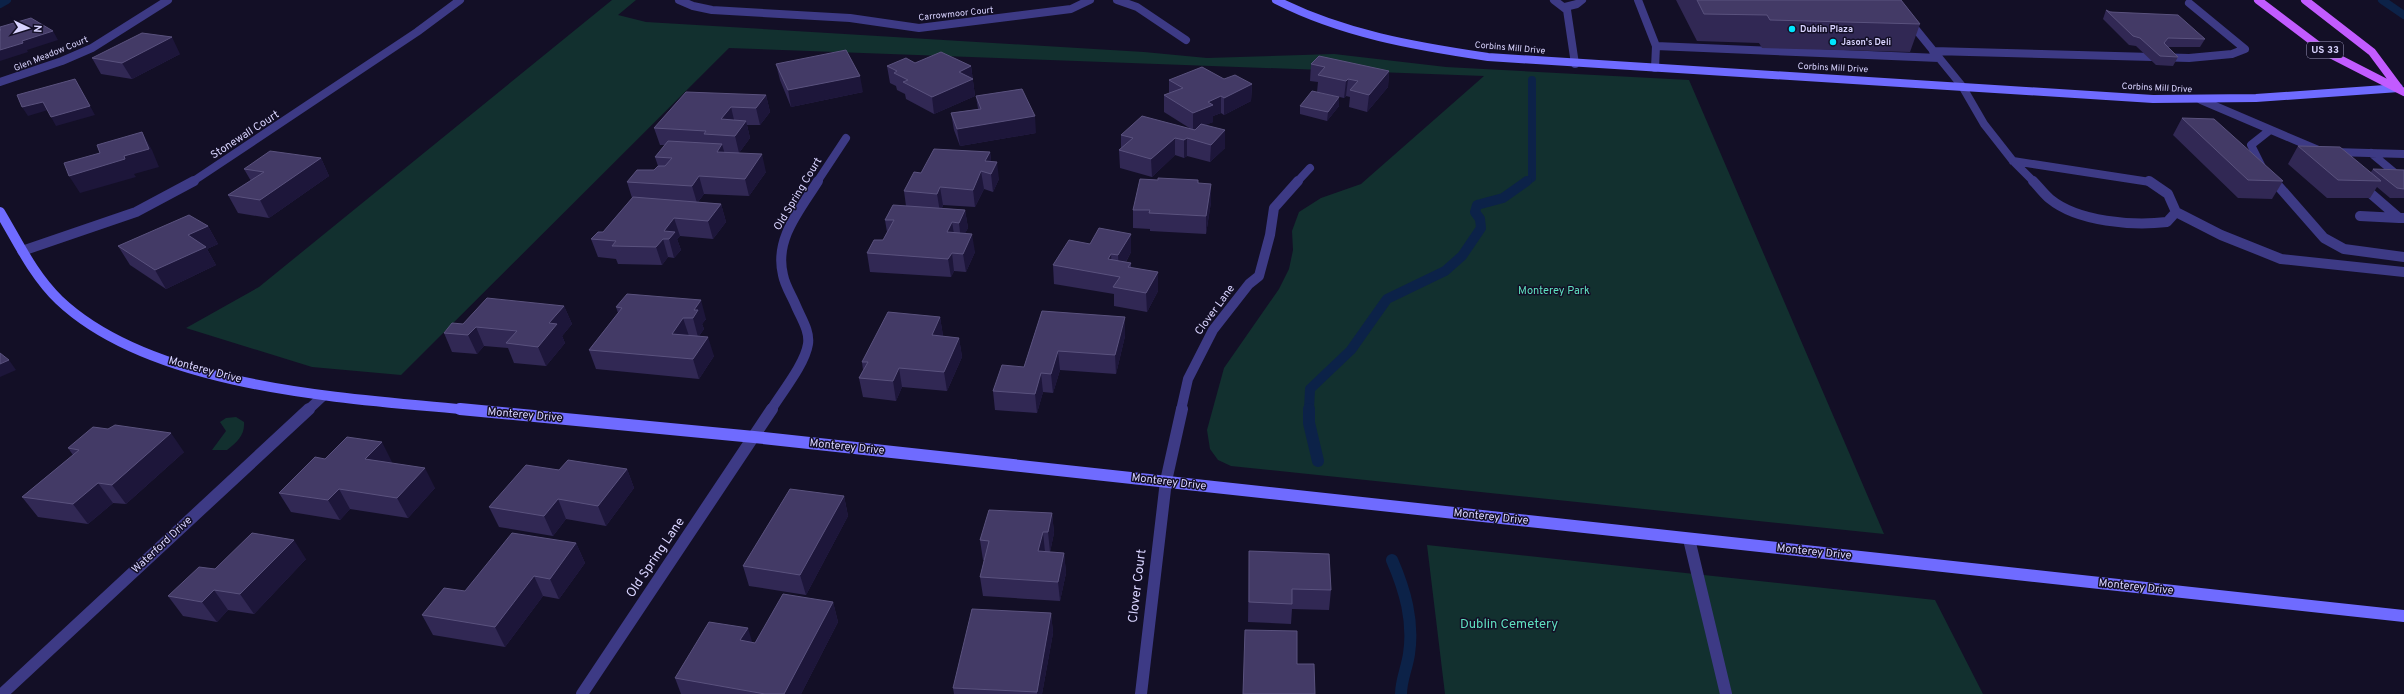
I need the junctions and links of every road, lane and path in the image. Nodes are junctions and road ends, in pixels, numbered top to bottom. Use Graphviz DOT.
graph roads {
  1 [pos="168,0"];
  2 [pos="460,0"];
  3 [pos="680,0"];
  4 [pos="1090,0"];
  5 [pos="1117,0"];
  6 [pos="1276,0"];
  7 [pos="1554,0"];
  8 [pos="1582,0"];
  9 [pos="1638,0"];
  10 [pos="1892,0"];
  11 [pos="2258,0"];
  12 [pos="2305,0"];
  13 [pos="2188,3"];
  14 [pos="1565,7"];
  15 [pos="1186,40"];
  16 [pos="1656,46"];
  17 [pos="1933,50"];
  18 [pos="1939,58"];
  19 [pos="1575,64"];
  20 [pos="1655,68"];
  21 [pos="0,82"];
  22 [pos="1962,86"];
  23 [pos="2402,89"];
  24 [pos="2201,100"];
  25 [pos="2270,130"];
  26 [pos="846,138"];
  27 [pos="2323,152"];
  28 [pos="2371,153"];
  29 [pos="2404,154"];
  30 [pos="2013,161"];
  31 [pos="2335,162"];
  32 [pos="1310,168"];
  33 [pos="2402,179"];
  34 [pos="2358,182"];
  35 [pos="0,212"];
  36 [pos="2176,212"];
  37 [pos="2360,216"];
  38 [pos="2402,218"];
  39 [pos="22,251"];
  40 [pos="2404,257"];
  41 [pos="2404,272"];
  42 [pos="323,396"];
  43 [pos="754,437"];
  44 [pos="1166,481"];
  45 [pos="1689,539"];
  46 [pos="2404,616"];
  47 [pos="2,694"];
  48 [pos="582,694"];
  49 [pos="1141,694"];
  50 [pos="1726,694"];
  1 -- 21 [label="street, Glen Meadow Court"];
  2 -- 39 [label="street, Stonewall Court"];
  3 -- 4 [label="street, Carrowmoor Court"];
  5 -- 15 [label="street"];
  6 -- 19 [label="street, Corbins Mill Drive"];
  7 -- 14 [label="street"];
  8 -- 14 [label="street"];
  9 -- 16 [label="street"];
  10 -- 17 [label="street"];
  11 -- 23 [label="main road, US 33"];
  12 -- 23 [label="main road, US 33"];
  13 -- 17 [label="street"];
  14 -- 19 [label="street"];
  16 -- 18 [label="street"];
  16 -- 20 [label="street"];
  17 -- 18 [label="street"];
  18 -- 22 [label="street"];
  19 -- 20 [label="street, Corbins Mill Drive"];
  20 -- 22 [label="street, Corbins Mill Drive"];
  22 -- 24 [label="street, Corbins Mill Drive"];
  22 -- 30 [label="street"];
  23 -- 24 [label="street, Corbins Mill Drive"];
  24 -- 25 [label="street"];
  25 -- 27 [label="street"];
  25 -- 40 [label="street"];
  26 -- 43 [label="street, Old Spring Court"];
  27 -- 28 [label="street"];
  27 -- 31 [label="street"];
  28 -- 29 [label="street"];
  28 -- 33 [label="street"];
  30 -- 36 [label="street"];
  30 -- 36 [label="street"];
  32 -- 44 [label="street, Clover Lane"];
  34 -- 38 [label="street"];
  35 -- 39 [label="street, Monterey Drive"];
  36 -- 41 [label="street"];
  37 -- 38 [label="street"];
  39 -- 42 [label="street, Monterey Drive"];
  42 -- 43 [label="street, Monterey Drive"];
  42 -- 47 [label="street, Waterford Drive"];
  43 -- 44 [label="street, Monterey Drive"];
  43 -- 48 [label="street, Old Spring Lane"];
  44 -- 45 [label="street, Monterey Drive"];
  44 -- 49 [label="street, Clover Court"];
  45 -- 46 [label="street, Monterey Drive"];
  45 -- 50 [label="street"];
}
